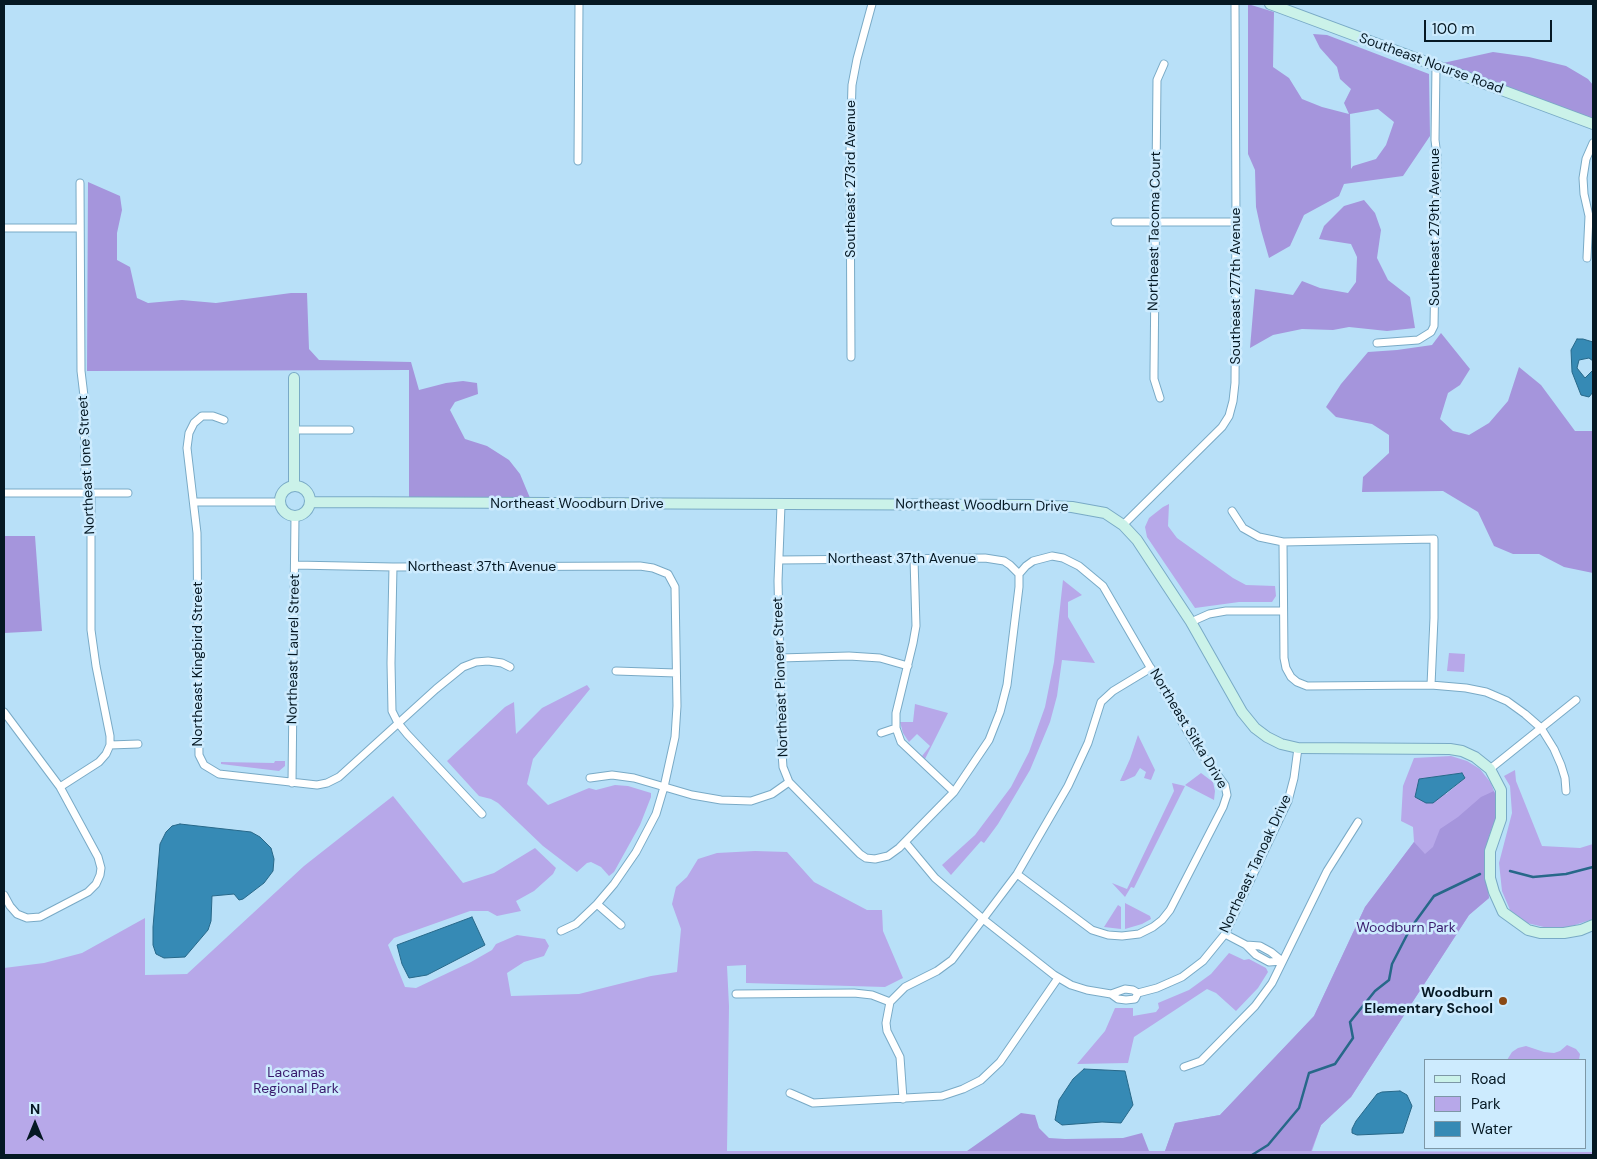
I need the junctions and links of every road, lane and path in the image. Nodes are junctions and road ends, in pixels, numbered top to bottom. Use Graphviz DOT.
graph roads {
  1 [pos="579,4"];
  2 [pos="872,4"];
  3 [pos="1235,4"];
  4 [pos="1270,4"];
  5 [pos="1164,64"];
  6 [pos="1436,66"];
  7 [pos="1593,124"];
  8 [pos="1593,143"];
  9 [pos="578,161"];
  10 [pos="80,183"];
  11 [pos="1115,222"];
  12 [pos="1156,222"];
  13 [pos="1236,222"];
  14 [pos="4,228"];
  15 [pos="80,228"];
  16 [pos="1587,258"];
  17 [pos="1377,343"];
  18 [pos="851,357"];
  19 [pos="294,378"];
  20 [pos="1160,398"];
  21 [pos="224,420"];
  22 [pos="293,430"];
  23 [pos="350,430"];
  24 [pos="294,485"];
  25 [pos="4,493"];
  26 [pos="91,493"];
  27 [pos="128,494"];
  28 [pos="194,502"];
  29 [pos="280,502"];
  30 [pos="311,502"];
  31 [pos="781,505"];
  32 [pos="1232,511"];
  33 [pos="295,516"];
  34 [pos="1123,525"];
  35 [pos="1283,542"];
  36 [pos="914,559"];
  37 [pos="780,560"];
  38 [pos="295,565"];
  39 [pos="393,567"];
  40 [pos="1019,574"];
  41 [pos="1283,611"];
  42 [pos="1191,622"];
  43 [pos="780,658"];
  44 [pos="908,666"];
  45 [pos="510,667"];
  46 [pos="1151,668"];
  47 [pos="616,671"];
  48 [pos="676,673"];
  49 [pos="1431,685"];
  50 [pos="1576,700"];
  51 [pos="4,712"];
  52 [pos="398,723"];
  53 [pos="896,728"];
  54 [pos="1541,728"];
  55 [pos="881,733"];
  56 [pos="110,744"];
  57 [pos="138,744"];
  58 [pos="1298,748"];
  59 [pos="1490,769"];
  60 [pos="590,778"];
  61 [pos="292,782"];
  62 [pos="789,782"];
  63 [pos="60,787"];
  64 [pos="664,787"];
  65 [pos="954,792"];
  66 [pos="1566,792"];
  67 [pos="482,814"];
  68 [pos="1358,822"];
  69 [pos="904,842"];
  70 [pos="1017,874"];
  71 [pos="4,895"];
  72 [pos="597,904"];
  73 [pos="983,919"];
  74 [pos="1593,925"];
  75 [pos="621,926"];
  76 [pos="561,931"];
  77 [pos="1225,934"];
  78 [pos="1282,961"];
  79 [pos="1058,978"];
  80 [pos="1138,993"];
  81 [pos="736,994"];
  82 [pos="1111,994"];
  83 [pos="890,1002"];
  84 [pos="1184,1067"];
  85 [pos="790,1093"];
  86 [pos="903,1099"];
  1 -- 9 [label="street"];
  2 -- 18 [label="street, Southeast 273rd Avenue"];
  3 -- 13 [label="street, Southeast 277th Avenue"];
  4 -- 6 [label="street, Southeast Nourse Road"];
  5 -- 12 [label="street, Northeast Tacoma Court"];
  6 -- 7 [label="street, Southeast Nourse Road"];
  6 -- 17 [label="street, Southeast 279th Avenue"];
  8 -- 16 [label="street"];
  10 -- 15 [label="street, Northeast Ione Street"];
  11 -- 12 [label="street"];
  12 -- 13 [label="street"];
  12 -- 20 [label="street, Northeast Tacoma Court"];
  13 -- 34 [label="street, Southeast 277th Avenue"];
  14 -- 15 [label="street"];
  15 -- 26 [label="street, Northeast Ione Street"];
  19 -- 22 [label="street"];
  21 -- 28 [label="street, Northeast Kingbird Street"];
  22 -- 23 [label="street"];
  22 -- 24 [label="street"];
  24 -- 29 [label="street"];
  24 -- 30 [label="street"];
  25 -- 26 [label="street"];
  26 -- 27 [label="street"];
  26 -- 56 [label="street, Northeast Ione Street"];
  28 -- 29 [label="street"];
  28 -- 61 [label="street, Northeast Kingbird Street"];
  29 -- 33 [label="street"];
  30 -- 31 [label="street, Northeast Woodburn Drive"];
  30 -- 33 [label="street"];
  31 -- 34 [label="street, Northeast Woodburn Drive"];
  31 -- 37 [label="street, Northeast Pioneer Street"];
  32 -- 35 [label="street"];
  33 -- 38 [label="street, Northeast Laurel Street"];
  34 -- 42 [label="street, Northeast Woodburn Drive"];
  35 -- 41 [label="street"];
  35 -- 49 [label="street"];
  36 -- 37 [label="street, Northeast 37th Avenue"];
  36 -- 40 [label="street, Northeast 37th Avenue"];
  36 -- 44 [label="street"];
  37 -- 43 [label="street, Northeast Pioneer Street"];
  38 -- 39 [label="street, Northeast 37th Avenue"];
  38 -- 61 [label="street, Northeast Laurel Street"];
  39 -- 48 [label="street, Northeast 37th Avenue"];
  39 -- 52 [label="street"];
  40 -- 46 [label="street, Northeast Sitka Drive"];
  40 -- 65 [label="street, Northeast Pioneer Street"];
  41 -- 42 [label="street"];
  41 -- 49 [label="street"];
  42 -- 58 [label="street, Northeast Woodburn Drive"];
  43 -- 44 [label="street"];
  43 -- 62 [label="street, Northeast Pioneer Street"];
  44 -- 53 [label="street"];
  45 -- 52 [label="street, Northeast Kingbird Street"];
  46 -- 70 [label="street"];
  46 -- 70 [label="street, Northeast Sitka Drive"];
  47 -- 48 [label="street"];
  48 -- 64 [label="street"];
  49 -- 54 [label="street"];
  50 -- 54 [label="street"];
  51 -- 63 [label="street"];
  52 -- 61 [label="street, Northeast Kingbird Street"];
  52 -- 67 [label="street"];
  53 -- 55 [label="street"];
  53 -- 65 [label="street"];
  54 -- 59 [label="street"];
  54 -- 66 [label="street"];
  56 -- 57 [label="street"];
  56 -- 63 [label="street"];
  58 -- 59 [label="street, Northeast Woodburn Drive"];
  58 -- 77 [label="street, Northeast Tanoak Drive"];
  59 -- 74 [label="street, Northeast Woodburn Drive"];
  60 -- 64 [label="street"];
  62 -- 64 [label="street"];
  62 -- 69 [label="street, Northeast Pioneer Street"];
  63 -- 71 [label="street"];
  64 -- 72 [label="street"];
  65 -- 69 [label="street, Northeast Pioneer Street"];
  68 -- 78 [label="street"];
  69 -- 73 [label="street, Northeast Tanoak Drive"];
  70 -- 73 [label="street"];
  72 -- 75 [label="street"];
  72 -- 76 [label="street"];
  73 -- 79 [label="street, Northeast Tanoak Drive"];
  73 -- 83 [label="street"];
  77 -- 78 [label="street"];
  77 -- 80 [label="street, Northeast Tanoak Drive"];
  78 -- 84 [label="street"];
  79 -- 82 [label="street, Northeast Tanoak Drive"];
  79 -- 86 [label="street"];
  80 -- 82 [label="street, Northeast Tanoak Drive"];
  80 -- 82 [label="street, Northeast Tanoak Drive"];
  81 -- 83 [label="street"];
  83 -- 86 [label="street"];
  85 -- 86 [label="street"];
}
